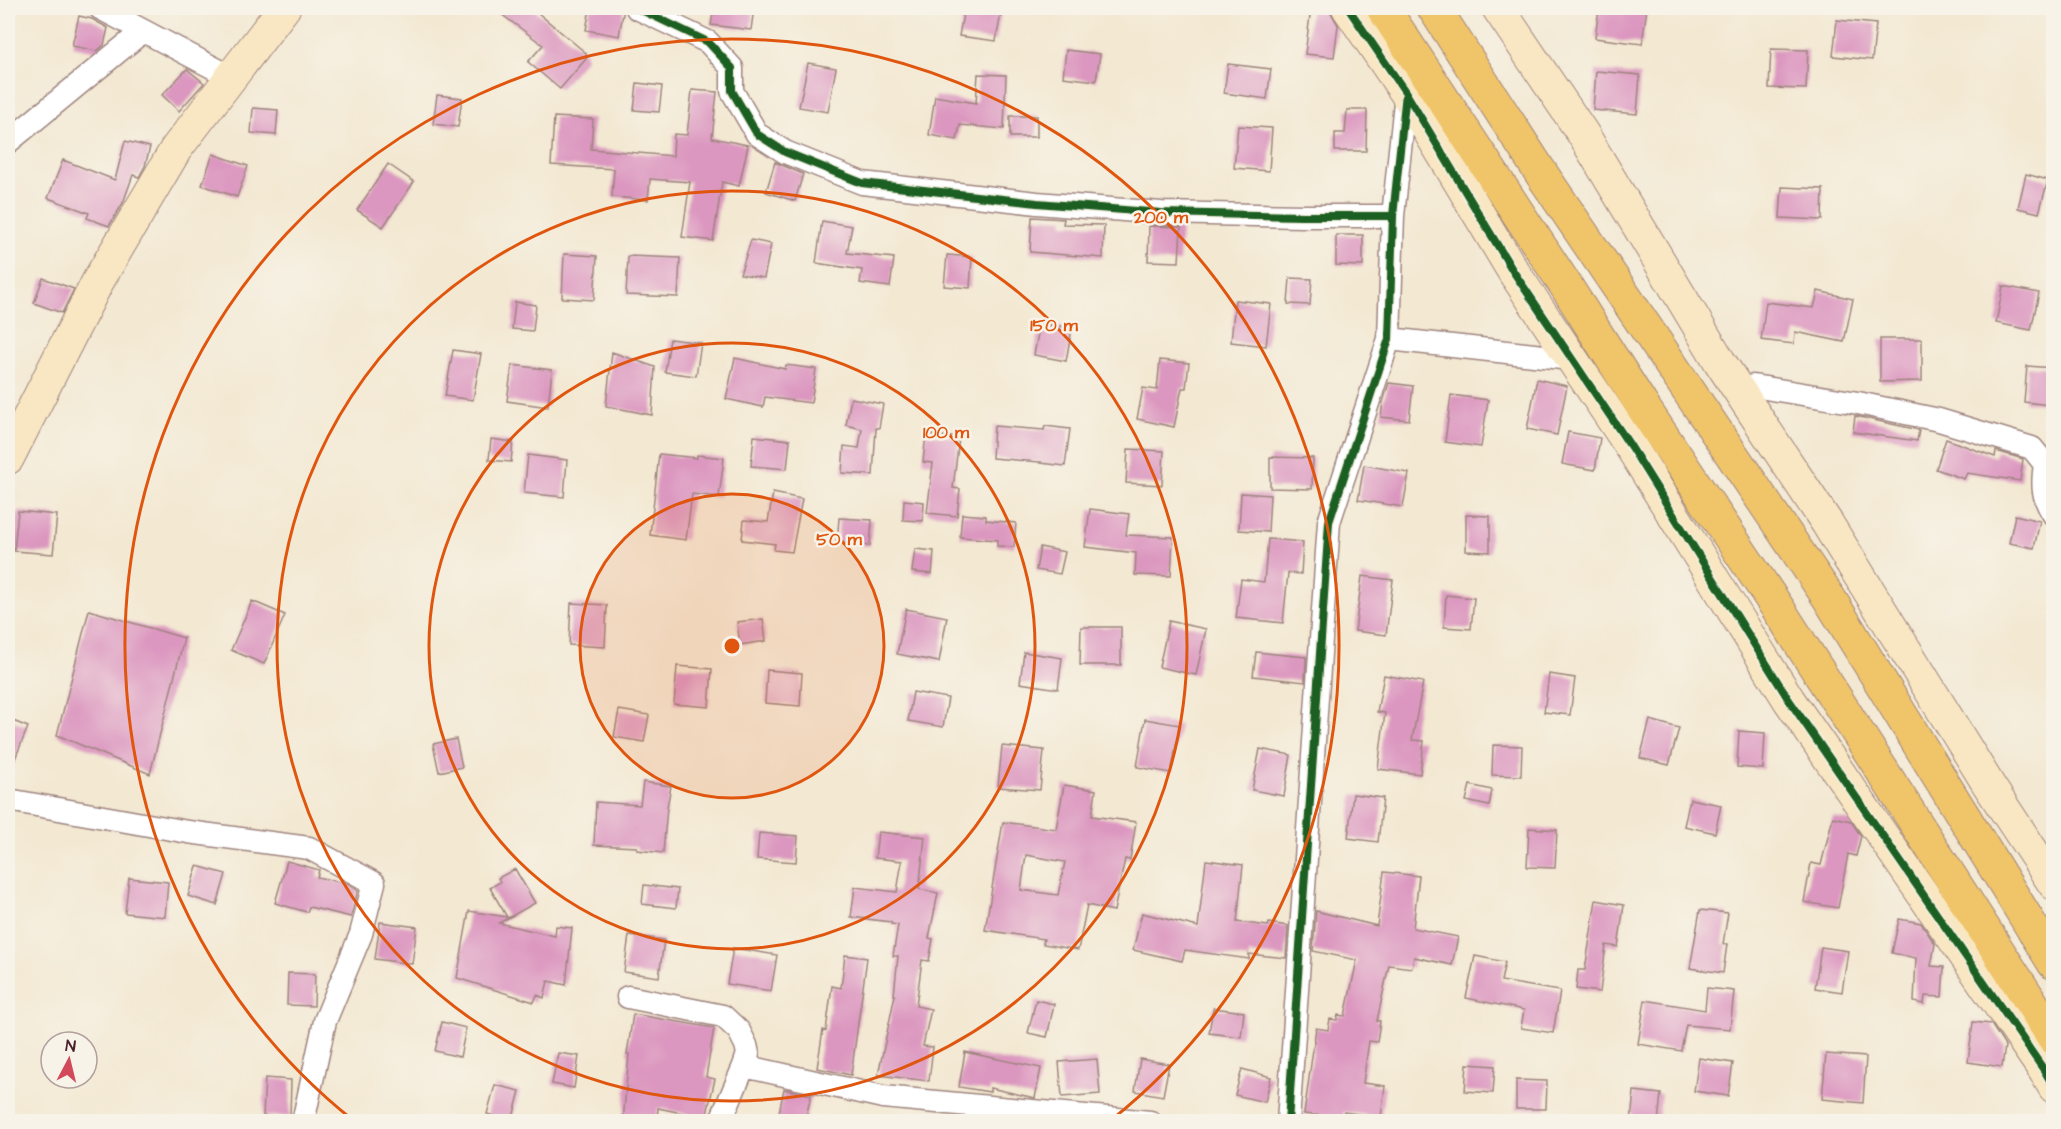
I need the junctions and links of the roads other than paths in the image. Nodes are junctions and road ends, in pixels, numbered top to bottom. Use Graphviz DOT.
graph roads {
  1 [pos="100,8"];
  2 [pos="284,8"];
  3 [pos="637,8"];
  4 [pos="1348,8"];
  5 [pos="1383,8"];
  6 [pos="1434,8"];
  7 [pos="1498,8"];
  8 [pos="143,31"];
  9 [pos="231,77"];
  10 [pos="1406,93"];
  11 [pos="8,142"];
  12 [pos="1393,216"];
  13 [pos="1389,339"];
  14 [pos="1571,359"];
  15 [pos="1754,386"];
  16 [pos="8,458"];
  17 [pos="2054,515"];
  18 [pos="8,800"];
  19 [pos="2054,884"];
  20 [pos="2054,963"];
  21 [pos="628,997"];
  22 [pos="2054,1038"];
  23 [pos="744,1066"];
  24 [pos="2054,1087"];
  25 [pos="303,1122"];
  26 [pos="720,1122"];
  27 [pos="1150,1122"];
  28 [pos="1288,1122"];
  1 -- 8 [label="street"];
  2 -- 9 [label="street"];
  3 -- 12 [label="street"];
  4 -- 10 [label="street"];
  5 -- 22 [label="highway"];
  6 -- 20 [label="highway"];
  7 -- 19 [label="street"];
  8 -- 9 [label="street"];
  8 -- 11 [label="street"];
  9 -- 16 [label="street"];
  10 -- 12 [label="street"];
  10 -- 14 [label="street"];
  12 -- 13 [label="street"];
  13 -- 14 [label="street"];
  13 -- 28 [label="street"];
  14 -- 24 [label="street"];
  15 -- 17 [label="street"];
  18 -- 25 [label="street"];
  21 -- 23 [label="street"];
  23 -- 26 [label="street"];
  23 -- 27 [label="street"];
}
